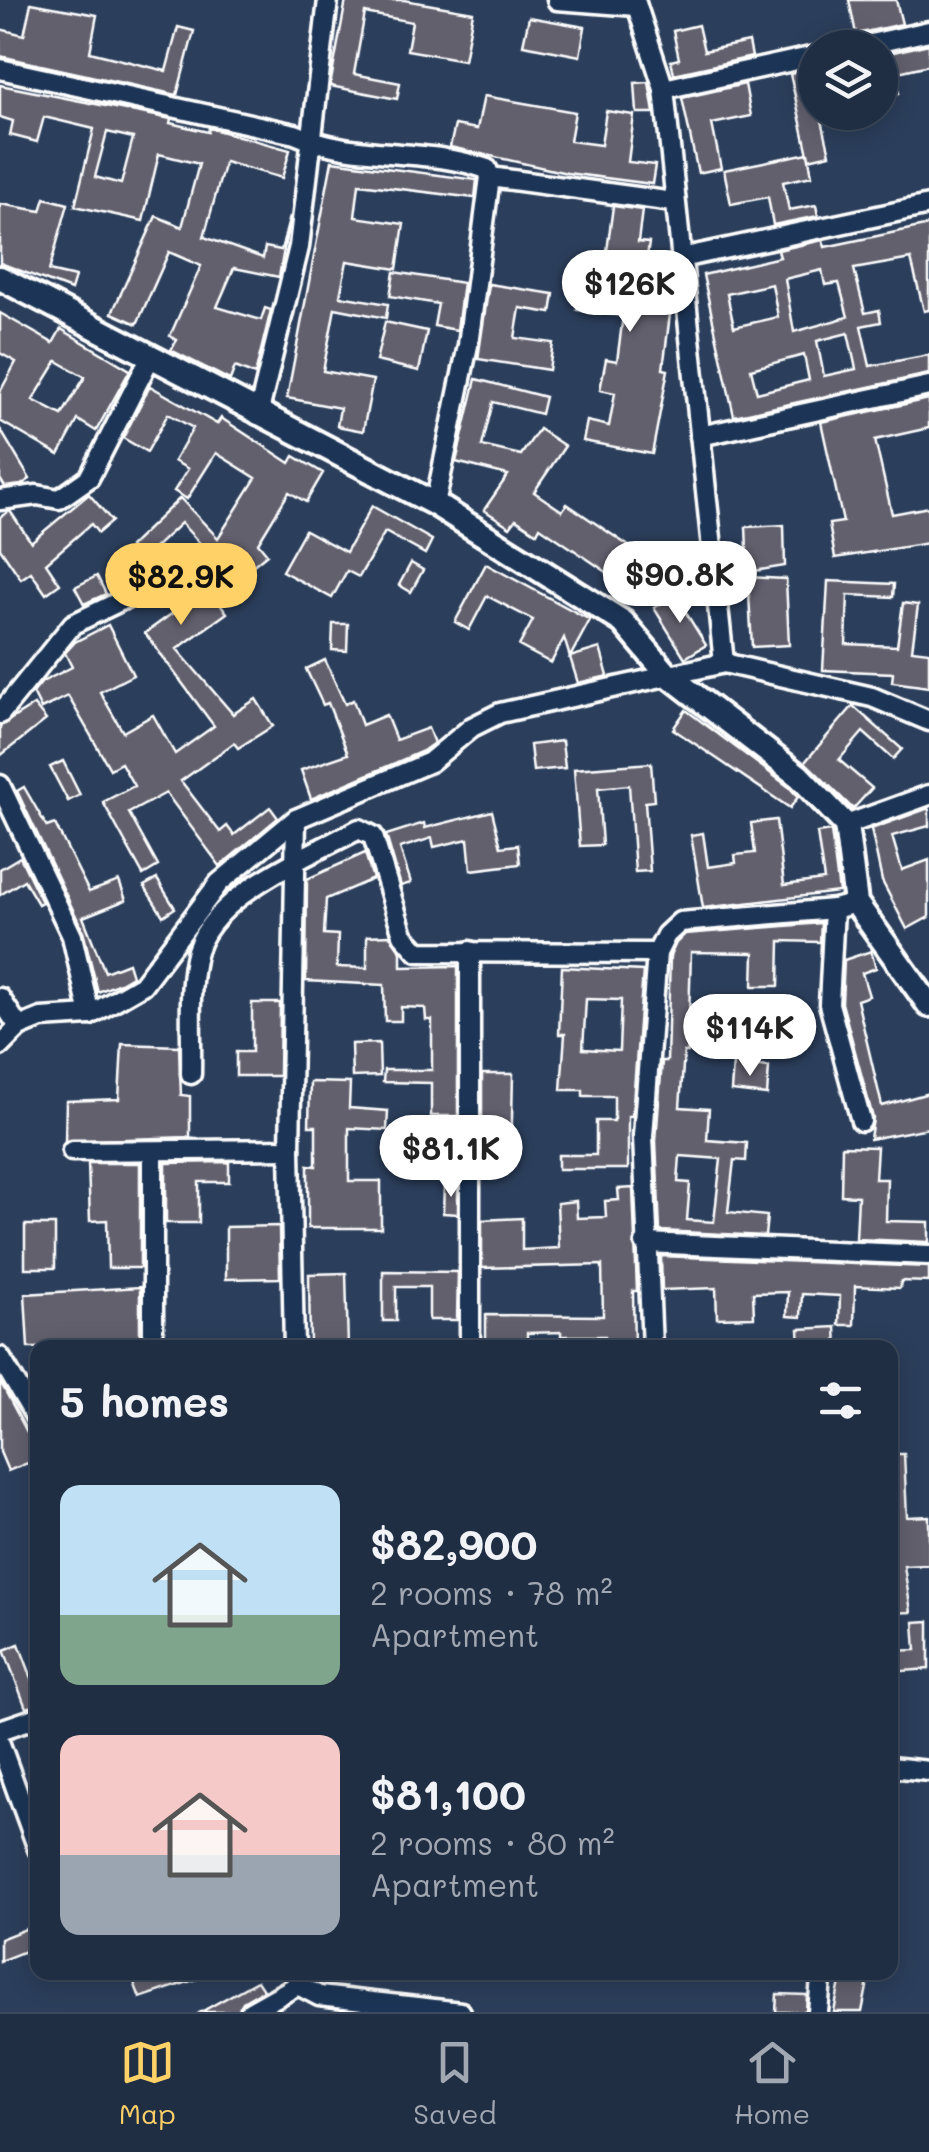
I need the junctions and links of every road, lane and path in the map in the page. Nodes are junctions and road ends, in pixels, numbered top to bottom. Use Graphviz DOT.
graph roads {
  1 [pos="328,0"];
  2 [pos="556,0"];
  3 [pos="636,3"];
  4 [pos="929,31"];
  5 [pos="898,38"];
  6 [pos="798,60"];
  7 [pos="0,69"];
  8 [pos="664,89"];
  9 [pos="312,142"];
  10 [pos="490,177"];
  11 [pos="673,202"];
  12 [pos="929,205"];
  13 [pos="681,258"];
  14 [pos="0,278"];
  15 [pos="150,358"];
  16 [pos="929,386"];
  17 [pos="258,415"];
  18 [pos="700,436"];
  19 [pos="0,500"];
  20 [pos="435,504"];
  21 [pos="145,589"];
  22 [pos="724,663"];
  23 [pos="667,674"];
  24 [pos="0,714"];
  25 [pos="929,721"];
  26 [pos="0,784"];
  27 [pos="929,795"];
  28 [pos="296,818"];
  29 [pos="846,825"];
  30 [pos="292,866"];
  31 [pos="845,906"];
  32 [pos="470,951"];
  33 [pos="657,954"];
  34 [pos="0,998"];
  35 [pos="929,1004"];
  36 [pos="90,1015"];
  37 [pos="20,1027"];
  38 [pos="0,1046"];
  39 [pos="191,1074"];
  40 [pos="861,1121"];
  41 [pos="290,1149"];
  42 [pos="72,1151"];
  43 [pos="153,1152"];
  44 [pos="645,1243"];
  45 [pos="929,1255"];
  46 [pos="153,1340"];
  47 [pos="294,1340"];
  48 [pos="470,1340"];
  49 [pos="651,1340"];
  50 [pos="0,1357"];
  51 [pos="30,1408"];
  52 [pos="30,1720"];
  53 [pos="0,1730"];
  54 [pos="0,1744"];
  55 [pos="898,1768"];
  56 [pos="929,1772"];
  57 [pos="30,1827"];
  58 [pos="295,1980"];
  59 [pos="297,1980"];
  60 [pos="821,1980"];
  61 [pos="250,2012"];
  62 [pos="462,2012"];
  63 [pos="818,2012"];
  1 -- 9 [label="street"];
  2 -- 3 [label="street"];
  3 -- 8 [label="street"];
  4 -- 5 [label="street"];
  6 -- 8 [label="street"];
  7 -- 9 [label="street"];
  8 -- 11 [label="street"];
  9 -- 10 [label="street"];
  9 -- 17 [label="street"];
  10 -- 11 [label="street"];
  10 -- 20 [label="street"];
  11 -- 13 [label="street"];
  12 -- 13 [label="street"];
  13 -- 18 [label="street"];
  14 -- 15 [label="street"];
  15 -- 17 [label="street"];
  15 -- 19 [label="street"];
  16 -- 18 [label="street"];
  17 -- 20 [label="street"];
  18 -- 22 [label="street"];
  20 -- 23 [label="street"];
  21 -- 24 [label="street"];
  22 -- 23 [label="street"];
  22 -- 25 [label="street"];
  23 -- 28 [label="street"];
  23 -- 29 [label="street"];
  26 -- 36 [label="street"];
  27 -- 29 [label="street"];
  28 -- 30 [label="street"];
  28 -- 36 [label="street"];
  29 -- 31 [label="street"];
  30 -- 32 [label="street"];
  30 -- 39 [label="street"];
  30 -- 41 [label="street"];
  31 -- 33 [label="street"];
  31 -- 35 [label="street"];
  31 -- 40 [label="street"];
  32 -- 33 [label="street"];
  32 -- 48 [label="street"];
  33 -- 44 [label="street"];
  34 -- 37 [label="street"];
  36 -- 37 [label="street"];
  37 -- 38 [label="street"];
  41 -- 43 [label="street"];
  41 -- 47 [label="street"];
  42 -- 43 [label="street"];
  43 -- 46 [label="street"];
  44 -- 45 [label="street"];
  44 -- 49 [label="street"];
  50 -- 51 [label="street"];
  52 -- 53 [label="street"];
  54 -- 57 [label="street"];
  55 -- 56 [label="street"];
  58 -- 61 [label="street"];
  59 -- 62 [label="street"];
  60 -- 63 [label="street"];
}
